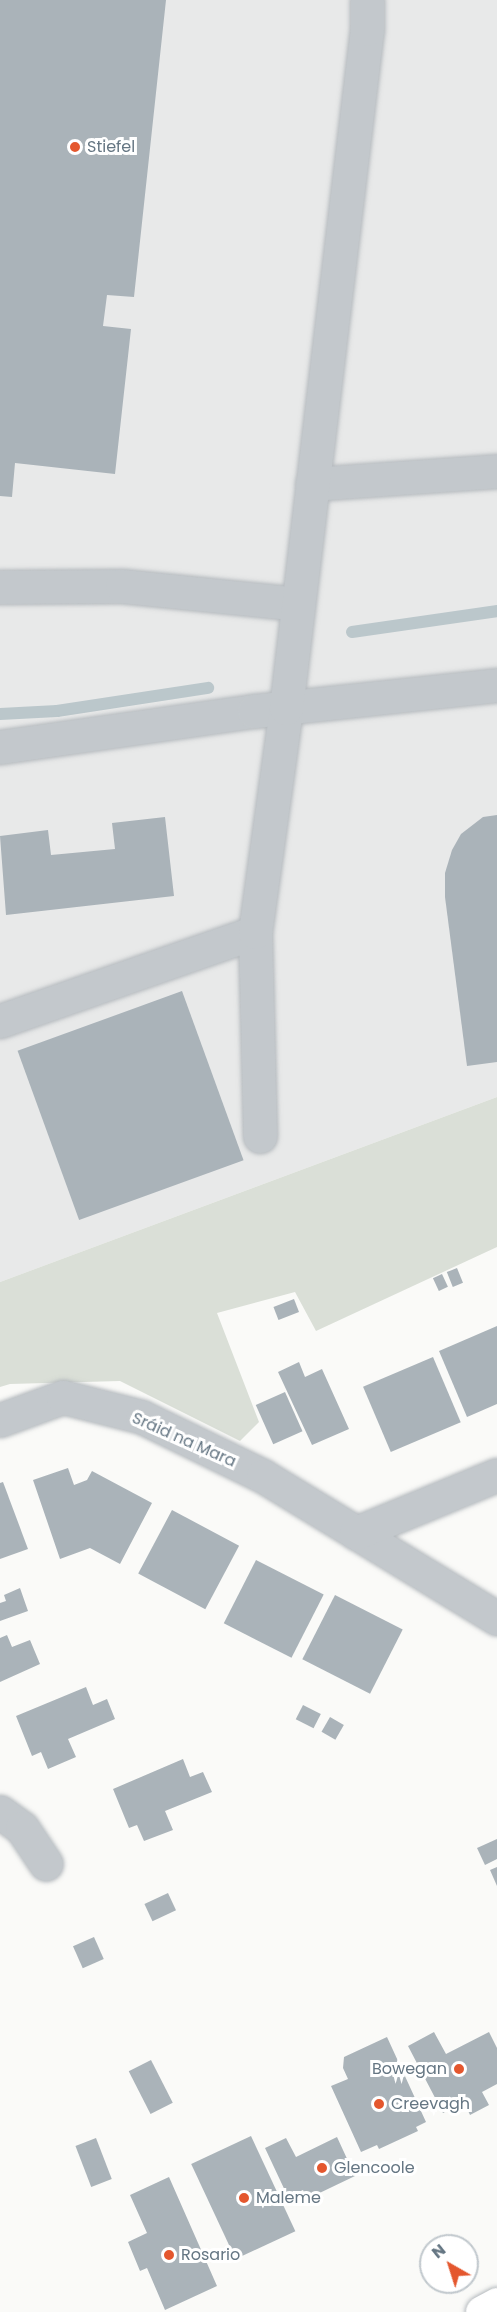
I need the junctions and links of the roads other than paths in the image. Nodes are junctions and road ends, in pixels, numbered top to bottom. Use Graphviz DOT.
graph roads {
  1 [pos="367,0"];
  2 [pos="497,471"];
  3 [pos="312,484"];
  4 [pos="0,587"];
  5 [pos="298,604"];
  6 [pos="497,685"];
  7 [pos="286,708"];
  8 [pos="0,747"];
  9 [pos="255,932"];
  10 [pos="0,1021"];
  11 [pos="260,1136"];
  12 [pos="0,1420"];
  13 [pos="497,1475"];
  14 [pos="356,1533"];
  15 [pos="497,1618"];
  16 [pos="0,1812"];
  17 [pos="46,1864"];
  18 [pos="497,2304"];
  19 [pos="482,2312"];
  1 -- 3 [label="street"];
  2 -- 3 [label="street"];
  3 -- 5 [label="street"];
  4 -- 5 [label="street"];
  5 -- 7 [label="street"];
  6 -- 7 [label="street"];
  7 -- 8 [label="street"];
  7 -- 9 [label="street"];
  9 -- 10 [label="street"];
  9 -- 11 [label="street"];
  12 -- 14 [label="street, Sráid na Mara"];
  13 -- 14 [label="street"];
  14 -- 15 [label="street, Sráid na Mara"];
  16 -- 17 [label="street"];
  18 -- 19 [label="main road"];
}
